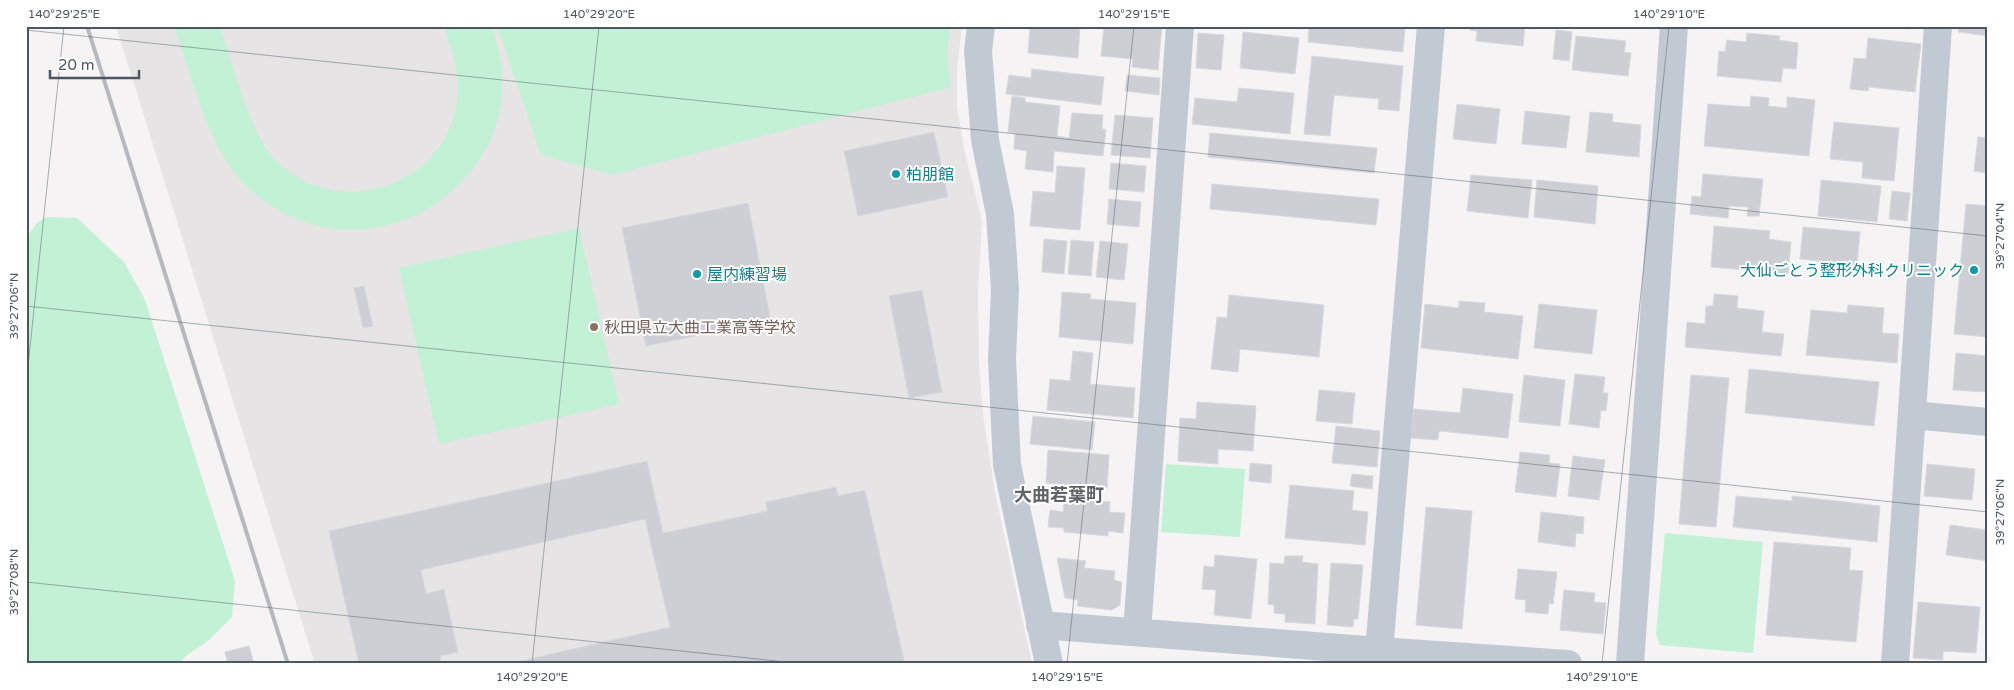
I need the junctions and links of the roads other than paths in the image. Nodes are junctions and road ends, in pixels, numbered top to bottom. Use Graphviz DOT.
graph roads {
  1 [pos="981,26"];
  2 [pos="1180,26"];
  3 [pos="1431,26"];
  4 [pos="1674,26"];
  5 [pos="1938,26"];
  6 [pos="1912,415"];
  7 [pos="1988,422"];
  8 [pos="1040,625"];
  9 [pos="1137,632"];
  10 [pos="1379,658"];
  11 [pos="1049,664"];
  12 [pos="1568,664"];
  13 [pos="1630,664"];
  14 [pos="1895,664"];
  1 -- 8 [label="street"];
  2 -- 9 [label="street"];
  3 -- 10 [label="street"];
  4 -- 13 [label="street"];
  5 -- 6 [label="street"];
  6 -- 7 [label="street"];
  6 -- 14 [label="street"];
  8 -- 9 [label="street"];
  8 -- 11 [label="street"];
  9 -- 10 [label="street"];
  10 -- 12 [label="street"];
}
